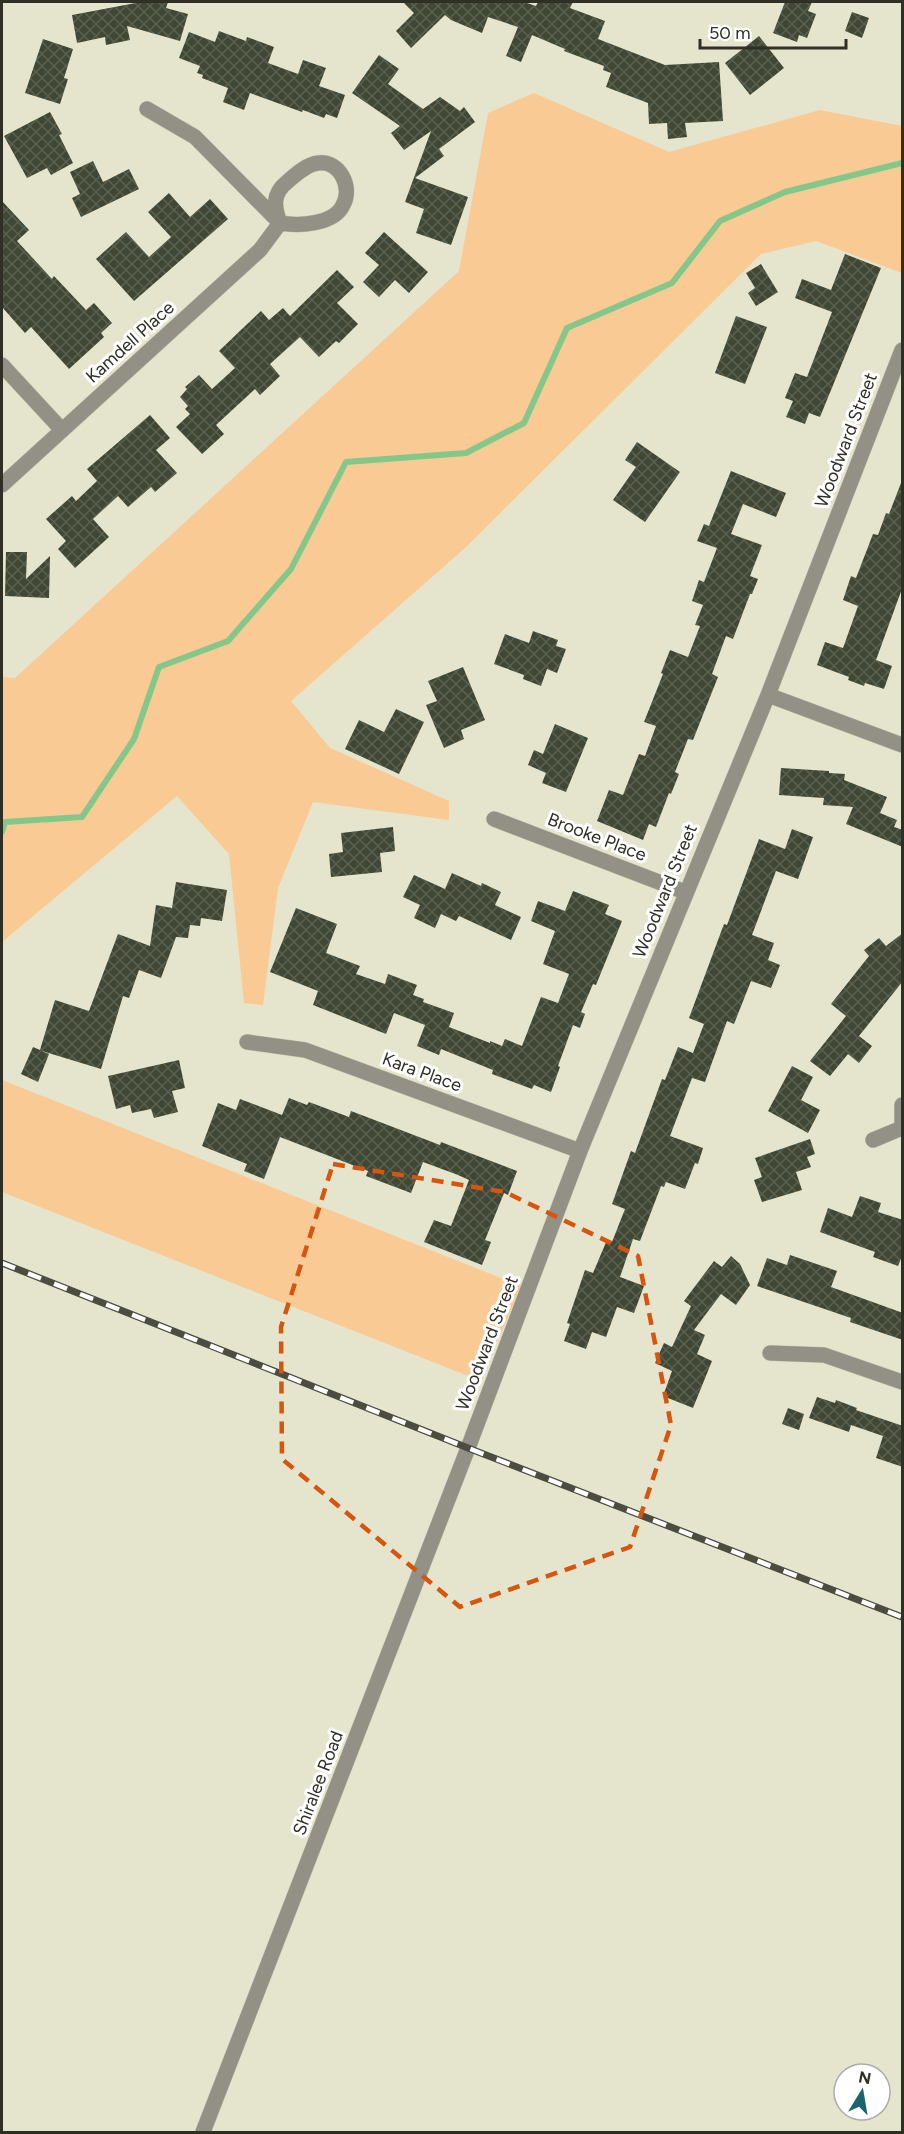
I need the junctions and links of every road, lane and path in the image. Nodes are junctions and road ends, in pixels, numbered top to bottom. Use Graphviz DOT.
graph roads {
  1 [pos="147,110"];
  2 [pos="280,223"];
  3 [pos="903,350"];
  4 [pos="2,365"];
  5 [pos="62,430"];
  6 [pos="2,485"];
  7 [pos="768,695"];
  8 [pos="903,745"];
  9 [pos="494,819"];
  10 [pos="686,892"];
  11 [pos="247,1042"];
  12 [pos="903,1105"];
  13 [pos="903,1125"];
  14 [pos="873,1140"];
  15 [pos="580,1151"];
  16 [pos="770,1353"];
  17 [pos="903,1382"];
  18 [pos="468,1448"];
  19 [pos="203,2133"];
  1 -- 2 [label="street"];
  2 -- 2 [label="street"];
  2 -- 5 [label="street, Kamdell Place"];
  3 -- 7 [label="street, Woodward Street"];
  4 -- 5 [label="street"];
  5 -- 6 [label="street, Kamdell Place"];
  7 -- 8 [label="street"];
  7 -- 10 [label="street, Woodward Street"];
  9 -- 10 [label="street, Brooke Place"];
  10 -- 15 [label="street, Woodward Street"];
  11 -- 15 [label="street, Kara Place"];
  12 -- 13 [label="street"];
  13 -- 14 [label="street"];
  15 -- 18 [label="street, Woodward Street"];
  16 -- 17 [label="street"];
  18 -- 19 [label="street, Shiralee Road"];
}
